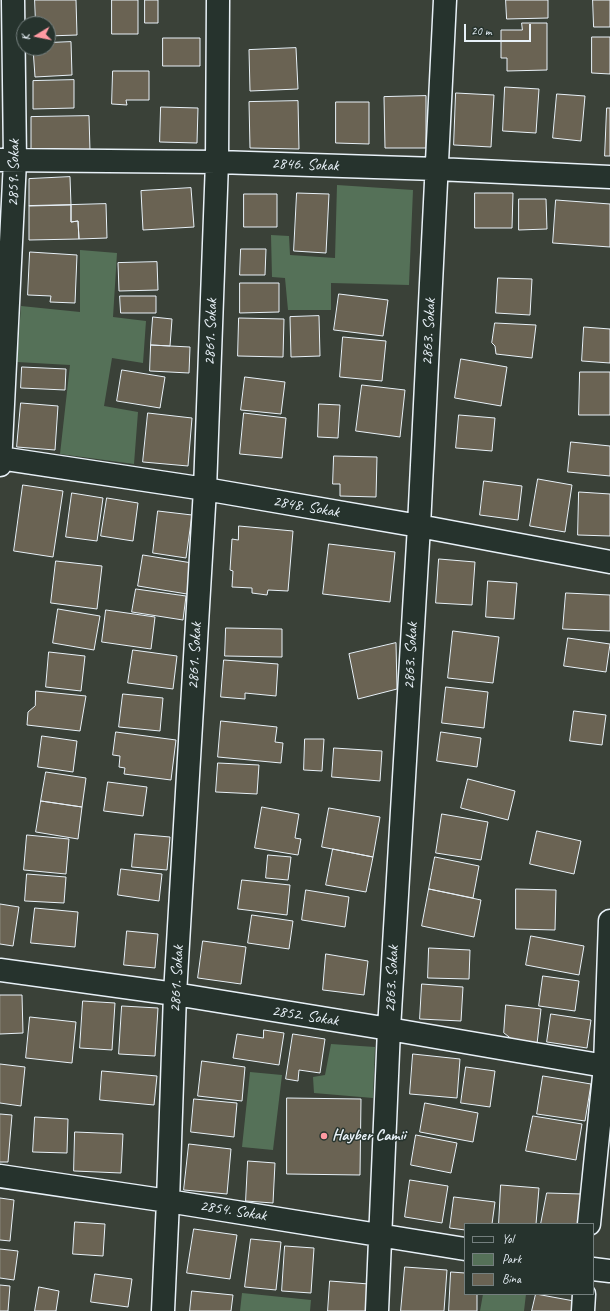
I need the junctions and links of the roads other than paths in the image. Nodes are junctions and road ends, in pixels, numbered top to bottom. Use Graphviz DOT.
graph roads {
  1 [pos="13,0"];
  2 [pos="218,0"];
  3 [pos="445,0"];
  4 [pos="8,161"];
  5 [pos="217,162"];
  6 [pos="437,169"];
  7 [pos="610,177"];
  8 [pos="0,460"];
  9 [pos="205,489"];
  10 [pos="419,526"];
  11 [pos="610,562"];
  12 [pos="610,921"];
  13 [pos="0,970"];
  14 [pos="175,994"];
  15 [pos="389,1029"];
  16 [pos="608,1067"];
  17 [pos="0,1176"];
  18 [pos="168,1200"];
  19 [pos="589,1223"];
  20 [pos="380,1236"];
  21 [pos="464,1249"];
  22 [pos="594,1269"];
  23 [pos="610,1271"];
  24 [pos="584,1295"];
  25 [pos="162,1311"];
  26 [pos="377,1311"];
  27 [pos="583,1311"];
  1 -- 4 [label="street, 2859. Sokak"];
  2 -- 5 [label="street, 2861. Sokak"];
  3 -- 6 [label="street, 2863. Sokak"];
  4 -- 5 [label="street, 2846. Sokak"];
  4 -- 8 [label="street, 2859. Sokak"];
  5 -- 6 [label="street, 2846. Sokak"];
  5 -- 9 [label="street, 2861. Sokak"];
  6 -- 7 [label="street, 2846. Sokak"];
  6 -- 10 [label="street, 2863. Sokak"];
  8 -- 9 [label="street, 2848. Sokak"];
  9 -- 10 [label="street, 2848. Sokak"];
  9 -- 14 [label="street, 2861. Sokak"];
  10 -- 11 [label="street, 2848. Sokak"];
  10 -- 15 [label="street, 2863. Sokak"];
  12 -- 16 [label="street"];
  13 -- 14 [label="street, 2852. Sokak"];
  14 -- 15 [label="street, 2852. Sokak"];
  14 -- 18 [label="street, 2861. Sokak"];
  15 -- 16 [label="street, 2852. Sokak"];
  15 -- 20 [label="street, 2863. Sokak"];
  16 -- 19 [label="street"];
  17 -- 18 [label="street, 2854. Sokak"];
  18 -- 20 [label="street, 2854. Sokak"];
  18 -- 25 [label="street, 2861. Sokak"];
  20 -- 21 [label="street, 2854. Sokak"];
  20 -- 26 [label="street, 2863. Sokak"];
  22 -- 23 [label="street"];
  24 -- 27 [label="street"];
}
